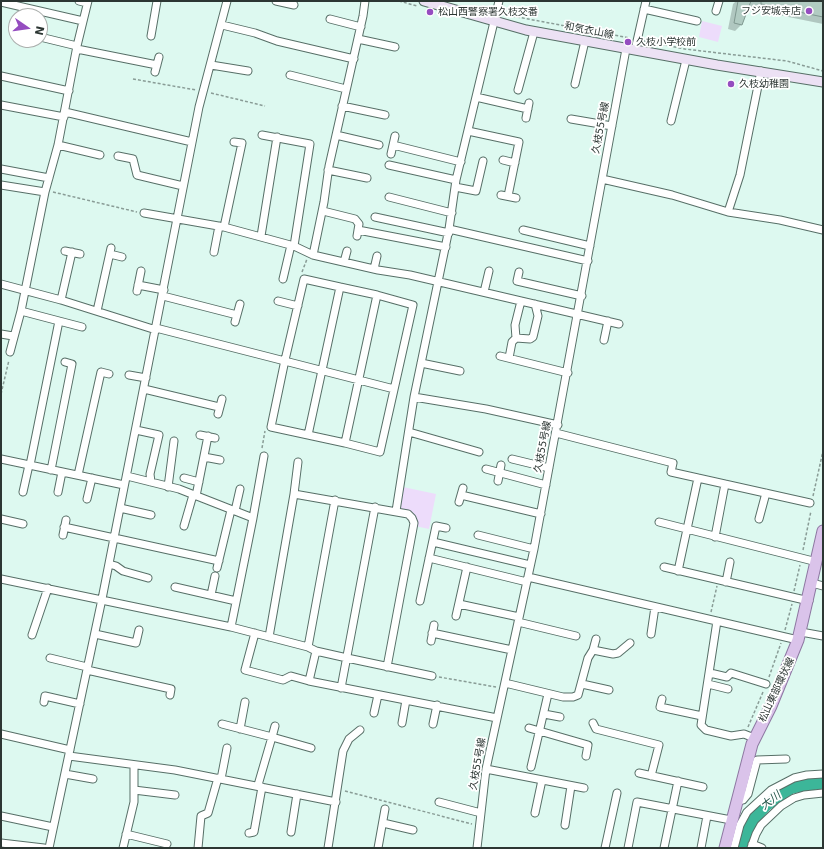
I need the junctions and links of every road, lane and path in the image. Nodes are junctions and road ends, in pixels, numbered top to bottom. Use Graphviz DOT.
graph roads {
  1 [pos="79,1"];
  2 [pos="157,1"];
  3 [pos="227,1"];
  4 [pos="276,1"];
  5 [pos="365,1"];
  6 [pos="424,1"];
  7 [pos="499,1"];
  8 [pos="646,1"];
  9 [pos="1,2"];
  10 [pos="87,2"];
  11 [pos="716,2"];
  12 [pos="294,5"];
  13 [pos="644,9"];
  14 [pos="716,11"];
  15 [pos="330,19"];
  16 [pos="83,21"];
  17 [pos="697,21"];
  18 [pos="494,22"];
  19 [pos="222,25"];
  20 [pos="361,27"];
  21 [pos="534,32"];
  22 [pos="151,36"];
  23 [pos="48,39"];
  24 [pos="358,39"];
  25 [pos="585,41"];
  26 [pos="395,47"];
  27 [pos="77,48"];
  28 [pos="630,50"];
  29 [pos="159,57"];
  30 [pos="354,59"];
  31 [pos="686,60"];
  32 [pos="211,65"];
  33 [pos="248,71"];
  34 [pos="761,71"];
  35 [pos="290,75"];
  36 [pos="1,76"];
  37 [pos="823,82"];
  38 [pos="575,84"];
  39 [pos="346,89"];
  40 [pos="69,90"];
  41 [pos="518,90"];
  42 [pos="476,97"];
  43 [pos="1,105"];
  44 [pos="342,106"];
  45 [pos="64,115"];
  46 [pos="385,115"];
  47 [pos="526,118"];
  48 [pos="571,119"];
  49 [pos="671,121"];
  50 [pos="612,126"];
  51 [pos="468,131"];
  52 [pos="262,135"];
  53 [pos="336,135"];
  54 [pos="395,136"];
  55 [pos="277,138"];
  56 [pos="192,142"];
  57 [pos="234,142"];
  58 [pos="58,145"];
  59 [pos="379,145"];
  60 [pos="392,145"];
  61 [pos="391,154"];
  62 [pos="100,155"];
  63 [pos="118,156"];
  64 [pos="503,160"];
  65 [pos="483,161"];
  66 [pos="461,162"];
  67 [pos="515,163"];
  68 [pos="389,165"];
  69 [pos="1,169"];
  70 [pos="328,170"];
  71 [pos="49,178"];
  72 [pos="367,178"];
  73 [pos="602,179"];
  74 [pos="456,184"];
  75 [pos="1,185"];
  76 [pos="183,186"];
  77 [pos="45,191"];
  78 [pos="389,197"];
  79 [pos="516,198"];
  80 [pos="323,211"];
  81 [pos="728,212"];
  82 [pos="144,213"];
  83 [pos="452,213"];
  84 [pos="375,217"];
  85 [pos="177,218"];
  86 [pos="222,227"];
  87 [pos="523,230"];
  88 [pos="823,230"];
  89 [pos="449,231"];
  90 [pos="261,236"];
  91 [pos="292,246"];
  92 [pos="590,246"];
  93 [pos="446,248"];
  94 [pos="347,251"];
  95 [pos="214,252"];
  96 [pos="80,254"];
  97 [pos="312,255"];
  98 [pos="377,256"];
  99 [pos="122,257"];
  100 [pos="588,261"];
  101 [pos="344,262"];
  102 [pos="374,269"];
  103 [pos="141,271"];
  104 [pos="489,271"];
  105 [pos="519,272"];
  106 [pos="283,279"];
  107 [pos="439,282"];
  108 [pos="1,284"];
  109 [pos="340,287"];
  110 [pos="25,290"];
  111 [pos="484,292"];
  112 [pos="163,293"];
  113 [pos="377,296"];
  114 [pos="582,296"];
  115 [pos="61,300"];
  116 [pos="278,301"];
  117 [pos="521,301"];
  118 [pos="240,304"];
  119 [pos="535,304"];
  120 [pos="298,306"];
  121 [pos="21,311"];
  122 [pos="97,311"];
  123 [pos="578,314"];
  124 [pos="237,315"];
  125 [pos="59,321"];
  126 [pos="608,321"];
  127 [pos="235,322"];
  128 [pos="619,324"];
  129 [pos="82,327"];
  130 [pos="156,329"];
  131 [pos="1,334"];
  132 [pos="13,336"];
  133 [pos="516,338"];
  134 [pos="604,340"];
  135 [pos="10,352"];
  136 [pos="500,356"];
  137 [pos="509,358"];
  138 [pos="285,360"];
  139 [pos="65,362"];
  140 [pos="421,363"];
  141 [pos="322,370"];
  142 [pos="460,371"];
  143 [pos="568,373"];
  144 [pos="109,374"];
  145 [pos="129,374"];
  146 [pos="146,378"];
  147 [pos="358,380"];
  148 [pos="394,389"];
  149 [pos="144,390"];
  150 [pos="1,394"];
  151 [pos="414,397"];
  152 [pos="222,399"];
  153 [pos="271,426"];
  154 [pos="557,429"];
  155 [pos="136,430"];
  156 [pos="409,432"];
  157 [pos="200,435"];
  158 [pos="308,435"];
  159 [pos="174,441"];
  160 [pos="345,443"];
  161 [pos="478,452"];
  162 [pos="264,456"];
  163 [pos="204,457"];
  164 [pos="1,459"];
  165 [pos="512,459"];
  166 [pos="220,460"];
  167 [pos="298,462"];
  168 [pos="29,465"];
  169 [pos="549,468"];
  170 [pos="486,469"];
  171 [pos="500,469"];
  172 [pos="51,470"];
  173 [pos="62,472"];
  174 [pos="78,475"];
  175 [pos="127,476"];
  176 [pos="92,478"];
  177 [pos="184,478"];
  178 [pos="698,478"];
  179 [pos="498,481"];
  180 [pos="151,482"];
  181 [pos="199,482"];
  182 [pos="725,484"];
  183 [pos="124,485"];
  184 [pos="546,485"];
  185 [pos="168,487"];
  186 [pos="240,489"];
  187 [pos="23,492"];
  188 [pos="58,492"];
  189 [pos="766,493"];
  190 [pos="294,494"];
  191 [pos="194,495"];
  192 [pos="461,495"];
  193 [pos="87,499"];
  194 [pos="335,500"];
  195 [pos="810,504"];
  196 [pos="375,507"];
  197 [pos="120,508"];
  198 [pos="233,510"];
  199 [pos="396,511"];
  200 [pos="541,514"];
  201 [pos="151,515"];
  202 [pos="253,518"];
  203 [pos="1,519"];
  204 [pos="759,519"];
  205 [pos="659,522"];
  206 [pos="23,524"];
  207 [pos="184,526"];
  208 [pos="64,528"];
  209 [pos="446,528"];
  210 [pos="687,529"];
  211 [pos="823,531"];
  212 [pos="478,536"];
  213 [pos="114,537"];
  214 [pos="715,537"];
  215 [pos="433,542"];
  216 [pos="534,549"];
  217 [pos="429,558"];
  218 [pos="730,562"];
  219 [pos="817,562"];
  220 [pos="109,564"];
  221 [pos="530,565"];
  222 [pos="467,567"];
  223 [pos="664,567"];
  224 [pos="678,571"];
  225 [pos="215,576"];
  226 [pos="148,578"];
  227 [pos="1,579"];
  228 [pos="528,580"];
  229 [pos="718,580"];
  230 [pos="726,582"];
  231 [pos="818,584"];
  232 [pos="175,587"];
  233 [pos="48,588"];
  234 [pos="211,595"];
  235 [pos="102,599"];
  236 [pos="236,601"];
  237 [pos="420,601"];
  238 [pos="808,601"];
  239 [pos="459,604"];
  240 [pos="654,607"];
  241 [pos="456,616"];
  242 [pos="709,619"];
  243 [pos="518,620"];
  244 [pos="717,621"];
  245 [pos="434,625"];
  246 [pos="231,627"];
  247 [pos="139,630"];
  248 [pos="432,633"];
  249 [pos="94,634"];
  250 [pos="255,634"];
  251 [pos="651,634"];
  252 [pos="32,636"];
  253 [pos="576,636"];
  254 [pos="799,636"];
  255 [pos="823,636"];
  256 [pos="269,637"];
  257 [pos="596,639"];
  258 [pos="431,641"];
  259 [pos="630,643"];
  260 [pos="308,646"];
  261 [pos="512,650"];
  262 [pos="593,650"];
  263 [pos="316,651"];
  264 [pos="50,658"];
  265 [pos="347,658"];
  266 [pos="387,667"];
  267 [pos="87,669"];
  268 [pos="710,673"];
  269 [pos="432,676"];
  270 [pos="309,680"];
  271 [pos="582,684"];
  272 [pos="708,684"];
  273 [pos="766,684"];
  274 [pos="504,685"];
  275 [pos="341,688"];
  276 [pos="728,688"];
  277 [pos="610,690"];
  278 [pos="548,694"];
  279 [pos="170,695"];
  280 [pos="378,695"];
  281 [pos="662,699"];
  282 [pos="406,700"];
  283 [pos="44,702"];
  284 [pos="246,702"];
  285 [pos="80,704"];
  286 [pos="437,705"];
  287 [pos="374,713"];
  288 [pos="544,714"];
  289 [pos="702,716"];
  290 [pos="560,717"];
  291 [pos="497,718"];
  292 [pos="402,723"];
  293 [pos="593,723"];
  294 [pos="222,724"];
  295 [pos="433,724"];
  296 [pos="275,726"];
  297 [pos="529,728"];
  298 [pos="240,729"];
  299 [pos="360,730"];
  300 [pos="540,731"];
  301 [pos="1,734"];
  302 [pos="272,737"];
  303 [pos="754,738"];
  304 [pos="228,748"];
  305 [pos="312,748"];
  306 [pos="70,753"];
  307 [pos="586,756"];
  308 [pos="786,759"];
  309 [pos="134,765"];
  310 [pos="530,766"];
  311 [pos="486,769"];
  312 [pos="639,773"];
  313 [pos="65,774"];
  314 [pos="823,774"];
  315 [pos="651,776"];
  316 [pos="220,778"];
  317 [pos="92,779"];
  318 [pos="542,780"];
  319 [pos="678,781"];
  320 [pos="260,786"];
  321 [pos="571,786"];
  322 [pos="703,787"];
  323 [pos="584,788"];
  324 [pos="134,790"];
  325 [pos="337,790"];
  326 [pos="617,793"];
  327 [pos="823,793"];
  328 [pos="297,794"];
  329 [pos="175,795"];
  330 [pos="336,802"];
  331 [pos="438,802"];
  332 [pos="736,802"];
  333 [pos="671,808"];
  334 [pos="385,809"];
  335 [pos="480,813"];
  336 [pos="535,813"];
  337 [pos="1,816"];
  338 [pos="707,816"];
  339 [pos="731,820"];
  340 [pos="383,823"];
  341 [pos="565,825"];
  342 [pos="479,826"];
  343 [pos="53,827"];
  344 [pos="413,830"];
  345 [pos="291,832"];
  346 [pos="249,833"];
  347 [pos="126,834"];
  348 [pos="1,843"];
  349 [pos="167,844"];
  350 [pos="752,846"];
  351 [pos="44,848"];
  352 [pos="48,848"];
  353 [pos="123,848"];
  354 [pos="198,848"];
  355 [pos="328,848"];
  356 [pos="378,848"];
  357 [pos="477,848"];
  358 [pos="604,848"];
  359 [pos="628,848"];
  360 [pos="664,848"];
  361 [pos="701,848"];
  362 [pos="725,848"];
  363 [pos="734,848"];
  364 [pos="762,848"];
  1 -- 10 [label="street"];
  2 -- 22 [label="street"];
  3 -- 19 [label="street"];
  4 -- 12 [label="street"];
  5 -- 20 [label="street"];
  6 -- 18 [label="main road, 和気衣山線"];
  7 -- 18 [label="street"];
  8 -- 13 [label="street, 久枝55号線"];
  9 -- 16 [label="street"];
  10 -- 16 [label="street"];
  11 -- 14 [label="street"];
  13 -- 17 [label="street"];
  13 -- 28 [label="street, 久枝55号線"];
  15 -- 20 [label="street"];
  16 -- 27 [label="street"];
  18 -- 21 [label="main road, 和気衣山線"];
  18 -- 42 [label="street"];
  19 -- 30 [label="street"];
  19 -- 32 [label="street"];
  20 -- 24 [label="street"];
  21 -- 25 [label="main road, 和気衣山線"];
  21 -- 41 [label="street"];
  23 -- 27 [label="street"];
  24 -- 26 [label="street"];
  24 -- 30 [label="street"];
  25 -- 28 [label="main road, 和気衣山線"];
  25 -- 38 [label="street"];
  27 -- 29 [label="street"];
  27 -- 40 [label="street"];
  28 -- 31 [label="main road, 和気衣山線"];
  28 -- 50 [label="street, 久枝55号線"];
  30 -- 39 [label="street"];
  31 -- 34 [label="main road, 和気衣山線"];
  31 -- 49 [label="street"];
  32 -- 33 [label="street"];
  32 -- 56 [label="street"];
  34 -- 37 [label="main road, 和気衣山線"];
  34 -- 81 [label="street"];
  35 -- 39 [label="street"];
  36 -- 40 [label="street"];
  39 -- 44 [label="street"];
  40 -- 45 [label="street"];
  42 -- 47 [label="street"];
  42 -- 51 [label="street"];
  43 -- 45 [label="street"];
  44 -- 46 [label="street"];
  44 -- 53 [label="street"];
  45 -- 56 [label="street"];
  45 -- 58 [label="street"];
  48 -- 50 [label="street"];
  50 -- 73 [label="street, 久枝55号線"];
  51 -- 66 [label="street"];
  51 -- 67 [label="street"];
  52 -- 55 [label="street"];
  53 -- 59 [label="street"];
  53 -- 70 [label="street"];
  54 -- 60 [label="street"];
  55 -- 90 [label="street"];
  55 -- 91 [label="street"];
  56 -- 76 [label="street"];
  57 -- 86 [label="street"];
  58 -- 62 [label="street"];
  58 -- 71 [label="street"];
  60 -- 61 [label="street"];
  60 -- 66 [label="street"];
  63 -- 76 [label="street"];
  64 -- 67 [label="street"];
  65 -- 74 [label="street"];
  66 -- 74 [label="street"];
  67 -- 79 [label="street"];
  68 -- 74 [label="street"];
  69 -- 71 [label="street"];
  70 -- 72 [label="street"];
  70 -- 80 [label="street"];
  71 -- 77 [label="street"];
  73 -- 81 [label="street"];
  73 -- 92 [label="street, 久枝55号線"];
  74 -- 83 [label="street"];
  75 -- 77 [label="street"];
  76 -- 85 [label="street"];
  77 -- 82 [label="path"];
  77 -- 110 [label="street"];
  78 -- 83 [label="street"];
  80 -- 93 [label="street"];
  80 -- 97 [label="street"];
  81 -- 88 [label="street"];
  82 -- 85 [label="street"];
  83 -- 89 [label="street"];
  84 -- 89 [label="street"];
  85 -- 86 [label="street"];
  85 -- 112 [label="street"];
  86 -- 90 [label="street"];
  86 -- 95 [label="street"];
  87 -- 92 [label="street"];
  89 -- 93 [label="street"];
  89 -- 100 [label="street"];
  90 -- 91 [label="street"];
  91 -- 97 [label="street"];
  91 -- 106 [label="street"];
  92 -- 100 [label="street, 久枝55号線"];
  93 -- 107 [label="street"];
  94 -- 101 [label="street"];
  96 -- 115 [label="street"];
  97 -- 101 [label="street"];
  98 -- 102 [label="street"];
  99 -- 122 [label="street"];
  100 -- 114 [label="street, 久枝55号線"];
  101 -- 102 [label="street"];
  102 -- 107 [label="street"];
  103 -- 112 [label="street"];
  104 -- 111 [label="street"];
  105 -- 114 [label="street"];
  107 -- 111 [label="street"];
  107 -- 140 [label="street"];
  108 -- 110 [label="street"];
  109 -- 113 [label="street"];
  109 -- 120 [label="street"];
  109 -- 141 [label="street"];
  110 -- 115 [label="street"];
  110 -- 121 [label="street"];
  111 -- 117 [label="street"];
  112 -- 124 [label="street"];
  112 -- 130 [label="street"];
  113 -- 147 [label="street"];
  113 -- 148 [label="street"];
  114 -- 123 [label="street, 久枝55号線"];
  115 -- 122 [label="street"];
  116 -- 120 [label="street"];
  117 -- 119 [label="street"];
  117 -- 133 [label="street"];
  118 -- 124 [label="street"];
  119 -- 123 [label="street"];
  119 -- 133 [label="street"];
  120 -- 138 [label="street"];
  121 -- 125 [label="street"];
  121 -- 132 [label="street"];
  122 -- 130 [label="street"];
  123 -- 126 [label="street"];
  123 -- 143 [label="street, 久枝55号線"];
  124 -- 127 [label="street"];
  125 -- 129 [label="street"];
  125 -- 168 [label="street"];
  126 -- 128 [label="street"];
  126 -- 134 [label="street"];
  130 -- 138 [label="street"];
  130 -- 146 [label="street"];
  131 -- 132 [label="street"];
  132 -- 135 [label="street"];
  133 -- 137 [label="street"];
  135 -- 150 [label="path"];
  136 -- 137 [label="street"];
  137 -- 143 [label="street"];
  138 -- 141 [label="street"];
  138 -- 153 [label="street"];
  139 -- 172 [label="street"];
  140 -- 142 [label="street"];
  140 -- 151 [label="street"];
  141 -- 147 [label="street"];
  141 -- 158 [label="street"];
  143 -- 154 [label="street, 久枝55号線"];
  144 -- 174 [label="street"];
  145 -- 146 [label="street"];
  146 -- 149 [label="street"];
  147 -- 148 [label="street"];
  147 -- 160 [label="street"];
  148 -- 160 [label="street"];
  149 -- 152 [label="street"];
  149 -- 155 [label="street"];
  151 -- 154 [label="street"];
  151 -- 156 [label="street"];
  153 -- 158 [label="street"];
  153 -- 162 [label="path"];
  154 -- 169 [label="street, 久枝55号線"];
  154 -- 178 [label="street"];
  155 -- 175 [label="street"];
  155 -- 180 [label="street"];
  156 -- 161 [label="street"];
  156 -- 199 [label="street"];
  157 -- 163 [label="street"];
  158 -- 160 [label="street"];
  159 -- 185 [label="street"];
  162 -- 202 [label="street"];
  163 -- 166 [label="street"];
  163 -- 181 [label="street"];
  164 -- 168 [label="street"];
  165 -- 169 [label="street"];
  167 -- 190 [label="street"];
  168 -- 172 [label="street"];
  168 -- 187 [label="street"];
  169 -- 184 [label="street, 久枝55号線"];
  170 -- 171 [label="street"];
  171 -- 179 [label="street"];
  171 -- 184 [label="street"];
  172 -- 173 [label="street"];
  173 -- 174 [label="street"];
  173 -- 188 [label="street"];
  174 -- 176 [label="street"];
  175 -- 180 [label="street"];
  175 -- 183 [label="street"];
  176 -- 183 [label="street"];
  176 -- 193 [label="street"];
  177 -- 181 [label="street"];
  178 -- 182 [label="street"];
  178 -- 210 [label="street"];
  180 -- 185 [label="street"];
  181 -- 191 [label="street"];
  182 -- 189 [label="street"];
  182 -- 214 [label="street"];
  183 -- 197 [label="street"];
  184 -- 200 [label="street, 久枝55号線"];
  185 -- 191 [label="street"];
  186 -- 198 [label="street"];
  189 -- 195 [label="street"];
  189 -- 204 [label="street"];
  190 -- 194 [label="street"];
  190 -- 256 [label="street"];
  191 -- 198 [label="street"];
  191 -- 207 [label="street"];
  192 -- 200 [label="street"];
  194 -- 196 [label="street"];
  194 -- 260 [label="street"];
  196 -- 199 [label="street"];
  196 -- 265 [label="street"];
  197 -- 201 [label="street"];
  197 -- 213 [label="street"];
  198 -- 202 [label="street"];
  198 -- 213 [label="street"];
  199 -- 266 [label="street"];
  200 -- 216 [label="street, 久枝55号線"];
  202 -- 236 [label="street"];
  203 -- 206 [label="street"];
  205 -- 210 [label="street"];
  208 -- 213 [label="street"];
  209 -- 215 [label="street"];
  210 -- 214 [label="street"];
  210 -- 224 [label="street"];
  211 -- 219 [label="main road, 松山東部環状線"];
  212 -- 216 [label="street"];
  213 -- 220 [label="street"];
  214 -- 219 [label="street"];
  215 -- 217 [label="street"];
  215 -- 221 [label="street"];
  216 -- 221 [label="street, 久枝55号線"];
  217 -- 222 [label="street"];
  217 -- 237 [label="street"];
  218 -- 230 [label="street"];
  219 -- 231 [label="main road, 松山東部環状線"];
  220 -- 226 [label="street"];
  220 -- 235 [label="street"];
  221 -- 228 [label="street, 久枝55号線"];
  222 -- 228 [label="street"];
  222 -- 239 [label="street"];
  223 -- 224 [label="street"];
  224 -- 229 [label="street"];
  225 -- 234 [label="street"];
  227 -- 233 [label="street"];
  228 -- 240 [label="street"];
  228 -- 243 [label="street, 久枝55号線"];
  229 -- 230 [label="street"];
  229 -- 242 [label="path"];
  230 -- 238 [label="street"];
  231 -- 238 [label="main road, 松山東部環状線"];
  232 -- 234 [label="street"];
  233 -- 235 [label="street"];
  233 -- 252 [label="street"];
  234 -- 236 [label="street"];
  235 -- 246 [label="street"];
  235 -- 249 [label="street"];
  236 -- 246 [label="street"];
  238 -- 254 [label="main road, 松山東部環状線"];
  239 -- 241 [label="street"];
  239 -- 243 [label="street"];
  240 -- 242 [label="street"];
  240 -- 251 [label="street"];
  242 -- 244 [label="street"];
  243 -- 253 [label="street"];
  243 -- 261 [label="street, 久枝55号線"];
  244 -- 254 [label="street"];
  244 -- 268 [label="street"];
  245 -- 248 [label="street"];
  246 -- 250 [label="street"];
  247 -- 249 [label="street"];
  248 -- 258 [label="street"];
  248 -- 261 [label="street"];
  249 -- 267 [label="street"];
  250 -- 256 [label="street"];
  250 -- 270 [label="street"];
  254 -- 255 [label="street"];
  254 -- 303 [label="main road, 松山東部環状線"];
  256 -- 260 [label="street"];
  257 -- 262 [label="street"];
  259 -- 262 [label="street"];
  260 -- 263 [label="street"];
  261 -- 274 [label="street, 久枝55号線"];
  262 -- 271 [label="street"];
  263 -- 265 [label="street"];
  263 -- 270 [label="street"];
  264 -- 267 [label="street"];
  265 -- 266 [label="street"];
  265 -- 275 [label="street"];
  266 -- 269 [label="street"];
  267 -- 279 [label="street"];
  267 -- 285 [label="street"];
  268 -- 272 [label="street"];
  268 -- 273 [label="street"];
  269 -- 274 [label="path"];
  270 -- 275 [label="street"];
  271 -- 277 [label="street"];
  271 -- 278 [label="street"];
  272 -- 276 [label="street"];
  272 -- 289 [label="street"];
  274 -- 278 [label="street"];
  274 -- 291 [label="street, 久枝55号線"];
  275 -- 280 [label="street"];
  278 -- 288 [label="street"];
  280 -- 282 [label="street"];
  280 -- 287 [label="street"];
  281 -- 289 [label="street"];
  282 -- 286 [label="street"];
  282 -- 292 [label="street"];
  283 -- 285 [label="street"];
  284 -- 298 [label="street"];
  285 -- 306 [label="street"];
  286 -- 291 [label="street"];
  286 -- 295 [label="street"];
  288 -- 290 [label="street"];
  288 -- 300 [label="street"];
  289 -- 303 [label="street"];
  291 -- 311 [label="street, 久枝55号線"];
  293 -- 315 [label="street"];
  294 -- 298 [label="street"];
  296 -- 302 [label="street"];
  297 -- 300 [label="street"];
  298 -- 302 [label="street"];
  299 -- 325 [label="street"];
  300 -- 307 [label="street"];
  300 -- 310 [label="street"];
  301 -- 306 [label="street"];
  302 -- 305 [label="street"];
  302 -- 320 [label="street"];
  303 -- 332 [label="main road, 松山東部環状線"];
  304 -- 316 [label="street"];
  306 -- 309 [label="street"];
  306 -- 313 [label="street"];
  308 -- 332 [label="street"];
  309 -- 316 [label="street"];
  309 -- 324 [label="street"];
  311 -- 318 [label="street"];
  311 -- 335 [label="street, 久枝55号線"];
  312 -- 315 [label="street"];
  313 -- 317 [label="street"];
  313 -- 343 [label="street"];
  314 -- 363 [label="street"];
  315 -- 319 [label="street"];
  316 -- 320 [label="street"];
  316 -- 354 [label="street"];
  318 -- 321 [label="street"];
  318 -- 336 [label="street"];
  319 -- 322 [label="street"];
  319 -- 333 [label="street"];
  320 -- 328 [label="street"];
  320 -- 346 [label="street"];
  321 -- 323 [label="street"];
  321 -- 341 [label="street"];
  324 -- 329 [label="street"];
  324 -- 347 [label="street"];
  325 -- 330 [label="street"];
  325 -- 342 [label="path"];
  326 -- 358 [label="street"];
  327 -- 350 [label="street"];
  328 -- 330 [label="street"];
  328 -- 345 [label="street"];
  330 -- 355 [label="street"];
  331 -- 335 [label="street"];
  332 -- 339 [label="main road, 松山東部環状線"];
  333 -- 338 [label="street"];
  333 -- 359 [label="street"];
  333 -- 360 [label="street"];
  334 -- 340 [label="street"];
  335 -- 342 [label="street, 久枝55号線"];
  337 -- 343 [label="street"];
  338 -- 339 [label="street"];
  338 -- 361 [label="street"];
  339 -- 362 [label="main road, 松山東部環状線"];
  340 -- 344 [label="street"];
  340 -- 356 [label="street"];
  342 -- 357 [label="street, 久枝55号線"];
  343 -- 352 [label="street"];
  347 -- 349 [label="street"];
  347 -- 353 [label="street"];
  348 -- 351 [label="street"];
  350 -- 364 [label="street"];
}
